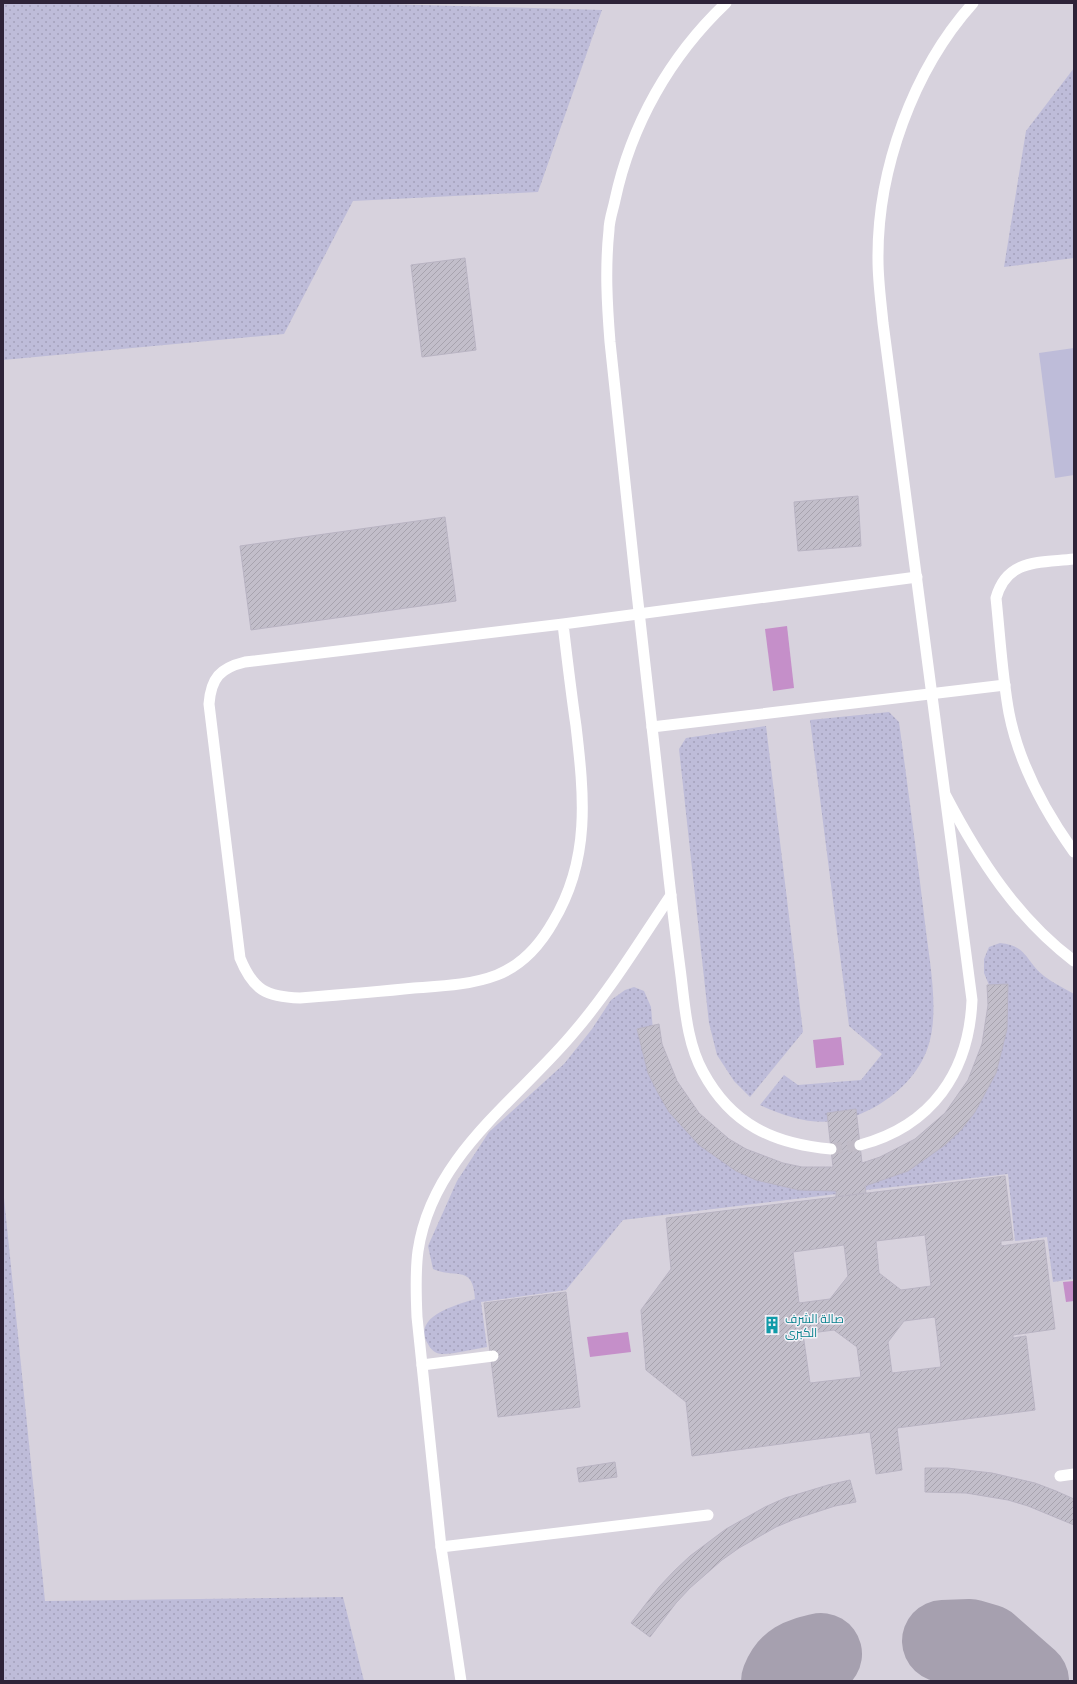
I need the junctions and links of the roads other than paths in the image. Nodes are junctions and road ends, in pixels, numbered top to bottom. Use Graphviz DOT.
graph roads {
  1 [pos="726,3"];
  2 [pos="973,3"];
  3 [pos="1074,559"];
  4 [pos="917,577"];
  5 [pos="639,614"];
  6 [pos="563,624"];
  7 [pos="1005,685"];
  8 [pos="933,694"];
  9 [pos="652,727"];
  10 [pos="946,796"];
  11 [pos="1074,852"];
  12 [pos="671,895"];
  13 [pos="1074,961"];
  14 [pos="860,1145"];
  15 [pos="831,1149"];
  16 [pos="493,1356"];
  17 [pos="422,1365"];
  18 [pos="1074,1474"];
  19 [pos="1060,1476"];
  20 [pos="708,1515"];
  21 [pos="441,1547"];
  22 [pos="461,1681"];
  1 -- 5 [label="street"];
  2 -- 4 [label="street"];
  3 -- 7 [label="street"];
  4 -- 5 [label="street"];
  4 -- 8 [label="street"];
  5 -- 6 [label="street"];
  5 -- 9 [label="street"];
  6 -- 6 [label="street"];
  7 -- 8 [label="street"];
  7 -- 11 [label="street"];
  8 -- 9 [label="street"];
  8 -- 10 [label="street"];
  9 -- 12 [label="street"];
  10 -- 13 [label="street"];
  10 -- 14 [label="street"];
  12 -- 15 [label="street"];
  12 -- 17 [label="street"];
  16 -- 17 [label="street"];
  17 -- 21 [label="street"];
  18 -- 19 [label="street"];
  20 -- 21 [label="street"];
  21 -- 22 [label="street"];
}
